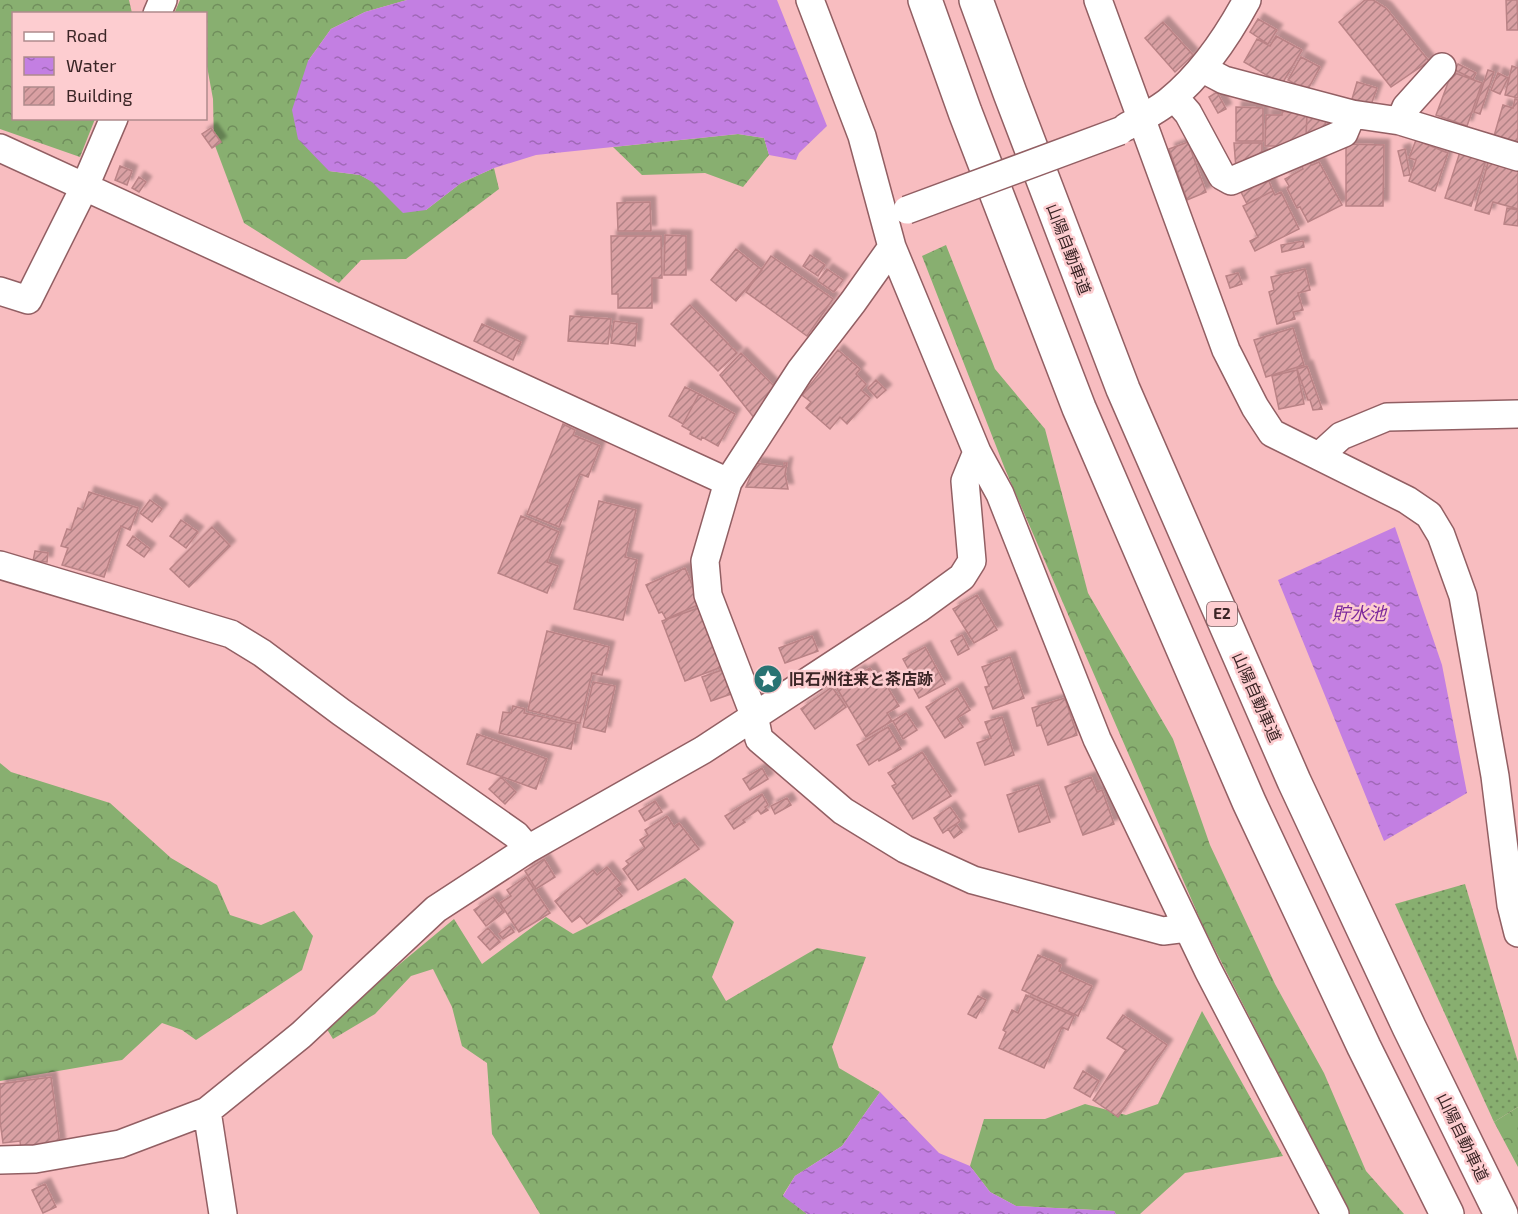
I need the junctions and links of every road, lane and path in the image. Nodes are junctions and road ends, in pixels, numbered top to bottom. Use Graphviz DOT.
graph roads {
  1 [pos="810,0"];
  2 [pos="925,0"];
  3 [pos="976,0"];
  4 [pos="1098,0"];
  5 [pos="1247,0"];
  6 [pos="1442,67"];
  7 [pos="1203,69"];
  8 [pos="1174,97"];
  9 [pos="1352,114"];
  10 [pos="113,120"];
  11 [pos="1400,121"];
  12 [pos="1130,125"];
  13 [pos="0,148"];
  14 [pos="1518,157"];
  15 [pos="85,186"];
  16 [pos="895,226"];
  17 [pos="0,291"];
  18 [pos="1518,414"];
  19 [pos="977,452"];
  20 [pos="1319,456"];
  21 [pos="728,482"];
  22 [pos="0,565"];
  23 [pos="754,715"];
  24 [pos="528,849"];
  25 [pos="1187,928"];
  26 [pos="1518,933"];
  27 [pos="207,1111"];
  28 [pos="0,1160"];
  29 [pos="223,1214"];
  30 [pos="1335,1214"];
  31 [pos="1447,1214"];
  32 [pos="1501,1214"];
  1 -- 16 [label="street"];
  2 -- 31 [label="highway"];
  3 -- 32 [label="highway, 山陽自動車道 / E2"];
  4 -- 12 [label="street"];
  5 -- 7 [label="street"];
  6 -- 11 [label="street"];
  7 -- 8 [label="street"];
  7 -- 9 [label="street"];
  8 -- 9 [label="street"];
  8 -- 12 [label="street"];
  9 -- 11 [label="street"];
  10 -- 15 [label="street"];
  11 -- 14 [label="street"];
  12 -- 16 [label="street, bridge"];
  12 -- 20 [label="street"];
  13 -- 15 [label="street"];
  15 -- 17 [label="street"];
  15 -- 21 [label="street"];
  16 -- 19 [label="street"];
  16 -- 21 [label="street"];
  18 -- 20 [label="street"];
  19 -- 23 [label="street"];
  19 -- 25 [label="street"];
  20 -- 26 [label="street"];
  21 -- 23 [label="street"];
  22 -- 24 [label="street"];
  23 -- 24 [label="street"];
  23 -- 25 [label="street"];
  24 -- 27 [label="street"];
  25 -- 30 [label="street"];
  27 -- 28 [label="street"];
  27 -- 29 [label="street"];
}
